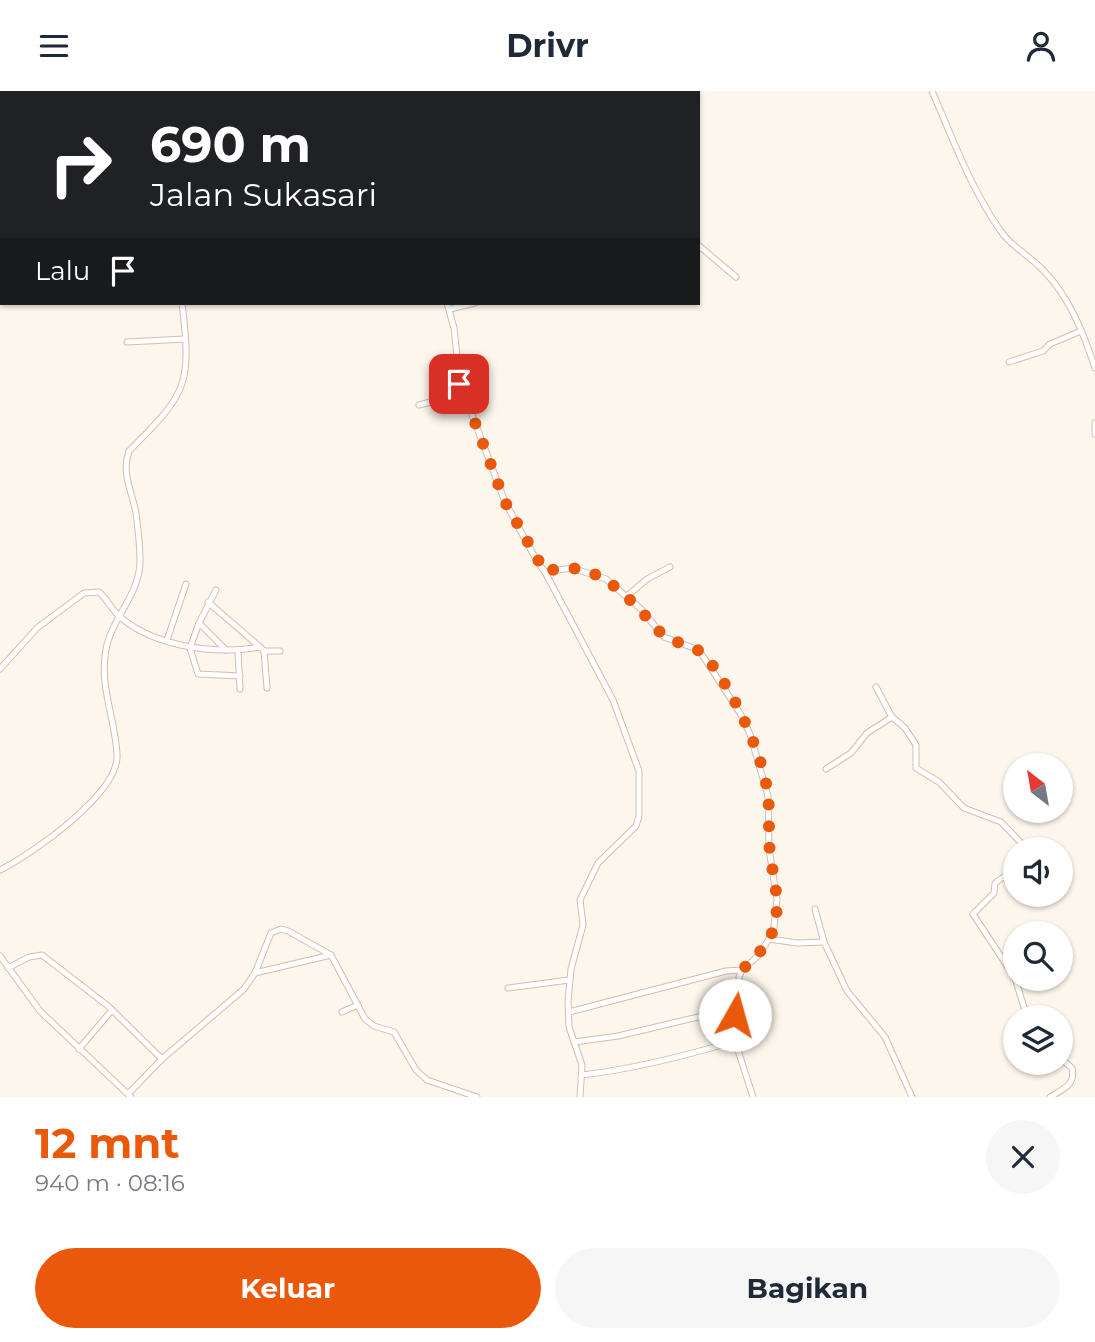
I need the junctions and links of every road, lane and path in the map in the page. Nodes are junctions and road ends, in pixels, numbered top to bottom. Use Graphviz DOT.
graph roads {
  1 [pos="932,91"];
  2 [pos="700,247"];
  3 [pos="736,277"];
  4 [pos="182,305"];
  5 [pos="448,306"];
  6 [pos="1081,331"];
  7 [pos="185,339"];
  8 [pos="127,342"];
  9 [pos="1009,362"];
  10 [pos="1095,368"];
  11 [pos="461,394"];
  12 [pos="419,405"];
  13 [pos="1095,423"];
  14 [pos="1095,434"];
  15 [pos="670,567"];
  16 [pos="545,572"];
  17 [pos="186,584"];
  18 [pos="216,590"];
  19 [pos="627,596"];
  20 [pos="208,602"];
  21 [pos="119,616"];
  22 [pos="199,623"];
  23 [pos="167,640"];
  24 [pos="190,648"];
  25 [pos="262,649"];
  26 [pos="226,650"];
  27 [pos="238,651"];
  28 [pos="280,651"];
  29 [pos="0,669"];
  30 [pos="240,676"];
  31 [pos="876,687"];
  32 [pos="267,688"];
  33 [pos="240,689"];
  34 [pos="892,717"];
  35 [pos="826,769"];
  36 [pos="1016,837"];
  37 [pos="0,870"];
  38 [pos="1003,878"];
  39 [pos="815,909"];
  40 [pos="769,939"];
  41 [pos="824,942"];
  42 [pos="331,955"];
  43 [pos="0,956"];
  44 [pos="1003,960"];
  45 [pos="8,968"];
  46 [pos="741,970"];
  47 [pos="256,973"];
  48 [pos="569,980"];
  49 [pos="508,988"];
  50 [pos="358,1005"];
  51 [pos="736,1008"];
  52 [pos="112,1010"];
  53 [pos="342,1012"];
  54 [pos="569,1012"];
  55 [pos="734,1041"];
  56 [pos="574,1042"];
  57 [pos="79,1049"];
  58 [pos="162,1059"];
  59 [pos="582,1075"];
  60 [pos="1073,1075"];
  61 [pos="129,1096"];
  62 [pos="477,1097"];
  63 [pos="580,1097"];
  64 [pos="753,1097"];
  65 [pos="912,1097"];
  66 [pos="1050,1097"];
  1 -- 6 [label="street"];
  2 -- 3 [label="street"];
  4 -- 7 [label="street"];
  5 -- 11 [label="street"];
  6 -- 9 [label="street"];
  6 -- 10 [label="street"];
  7 -- 8 [label="street"];
  7 -- 21 [label="street"];
  11 -- 12 [label="street"];
  11 -- 16 [label="street"];
  13 -- 14 [label="street"];
  15 -- 19 [label="street"];
  16 -- 19 [label="street"];
  16 -- 48 [label="street"];
  17 -- 23 [label="street"];
  18 -- 20 [label="street"];
  19 -- 40 [label="street"];
  20 -- 22 [label="street"];
  20 -- 25 [label="street"];
  21 -- 23 [label="street"];
  21 -- 29 [label="street"];
  21 -- 37 [label="street"];
  22 -- 24 [label="street"];
  22 -- 26 [label="street"];
  23 -- 24 [label="street"];
  24 -- 26 [label="street"];
  24 -- 30 [label="street"];
  25 -- 27 [label="street"];
  25 -- 28 [label="street"];
  25 -- 32 [label="street"];
  26 -- 27 [label="street"];
  27 -- 30 [label="street"];
  30 -- 33 [label="street"];
  31 -- 34 [label="street"];
  34 -- 35 [label="street"];
  34 -- 36 [label="street"];
  38 -- 44 [label="street"];
  39 -- 41 [label="street"];
  40 -- 41 [label="street"];
  40 -- 46 [label="street"];
  41 -- 65 [label="street"];
  42 -- 47 [label="street"];
  42 -- 47 [label="street"];
  42 -- 50 [label="street"];
  43 -- 45 [label="street"];
  45 -- 52 [label="street"];
  45 -- 57 [label="street"];
  46 -- 51 [label="street"];
  46 -- 54 [label="street"];
  47 -- 58 [label="street"];
  48 -- 49 [label="street"];
  48 -- 54 [label="street"];
  50 -- 53 [label="street"];
  50 -- 62 [label="street"];
  51 -- 55 [label="street"];
  51 -- 56 [label="street"];
  52 -- 57 [label="street"];
  52 -- 58 [label="street"];
  54 -- 56 [label="street"];
  55 -- 59 [label="street"];
  55 -- 64 [label="street"];
  56 -- 59 [label="street"];
  57 -- 61 [label="street"];
  58 -- 61 [label="street"];
  59 -- 63 [label="street"];
  60 -- 66 [label="street"];
}
